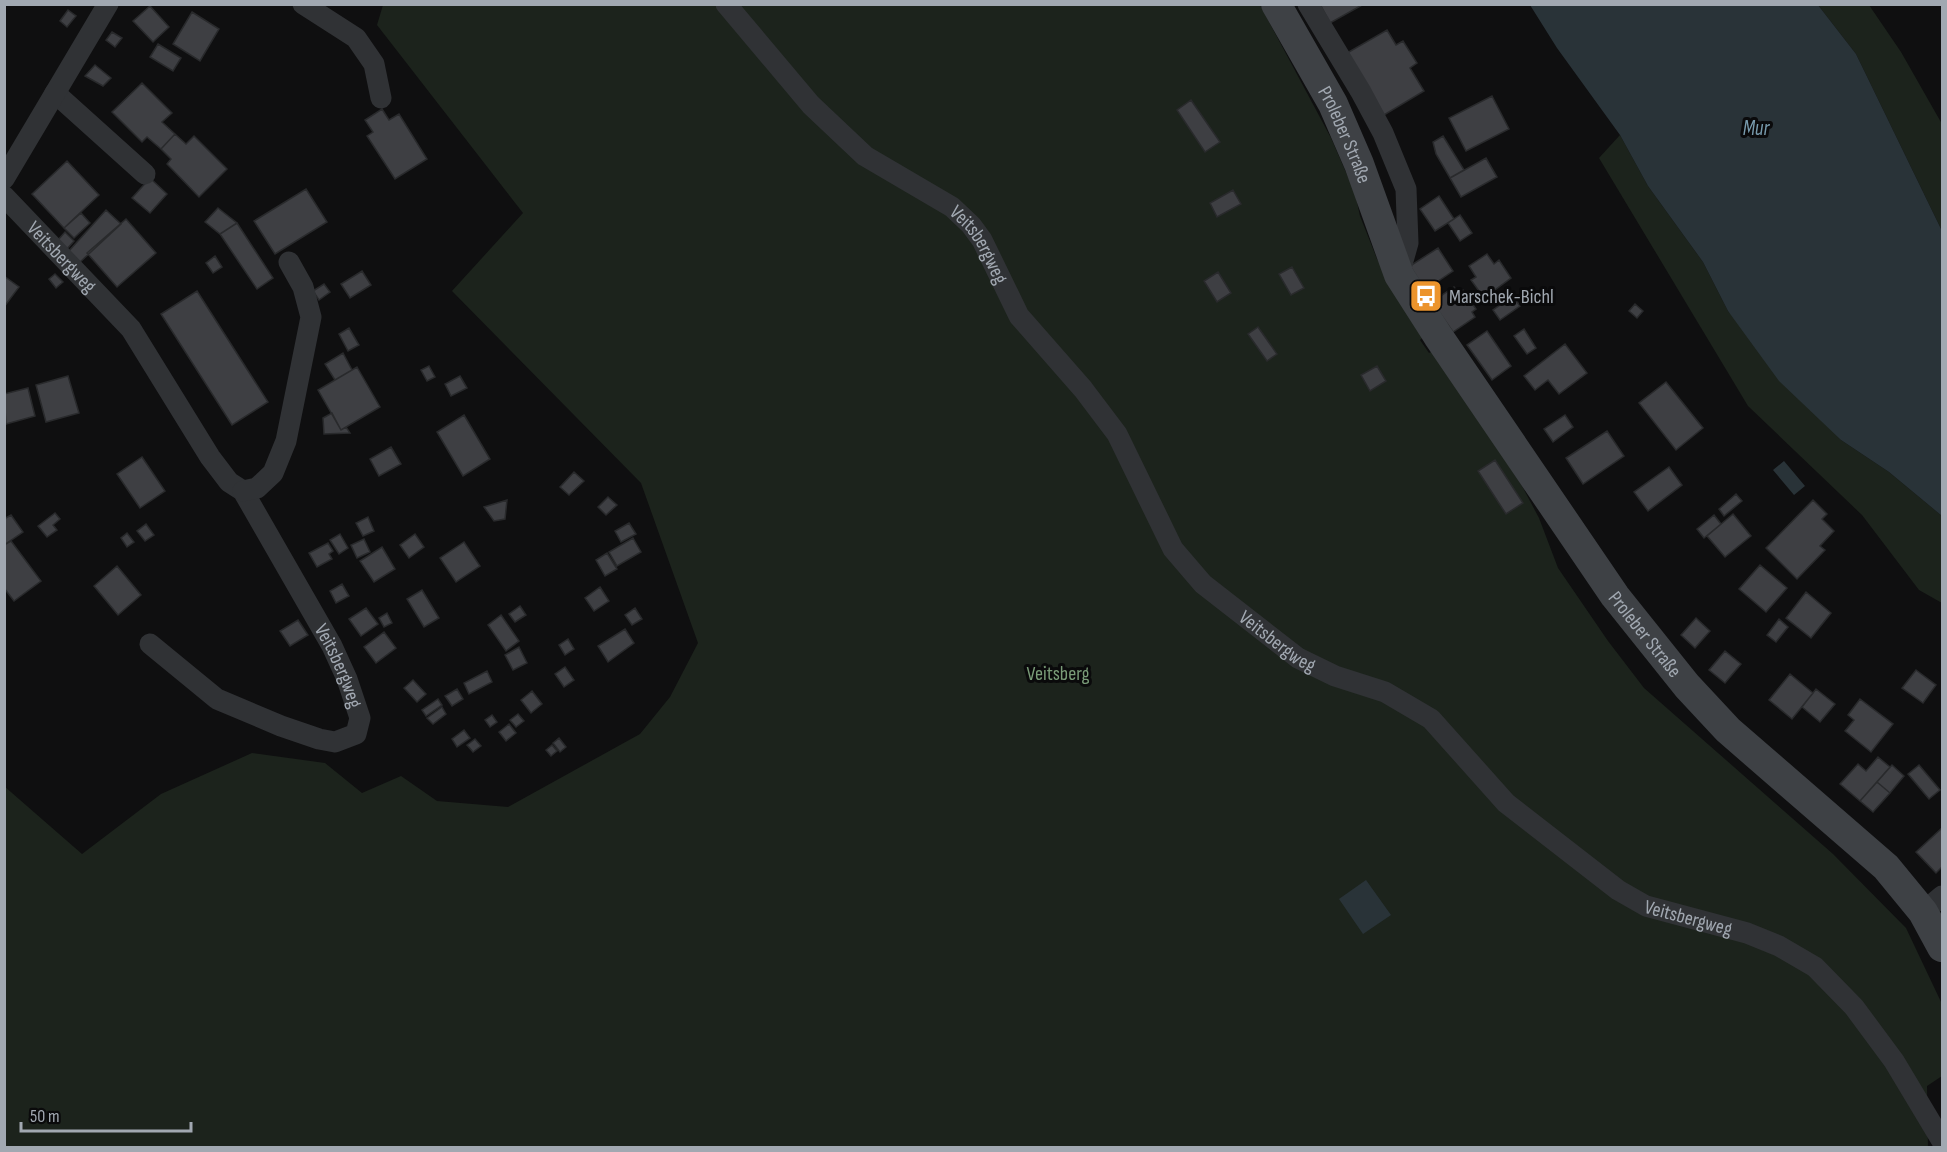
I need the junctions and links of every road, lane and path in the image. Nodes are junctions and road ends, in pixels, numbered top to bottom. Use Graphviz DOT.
graph roads {
  1 [pos="108,4"];
  2 [pos="303,4"];
  3 [pos="726,4"];
  4 [pos="1276,4"];
  5 [pos="1308,4"];
  6 [pos="56,93"];
  7 [pos="381,98"];
  8 [pos="145,174"];
  9 [pos="4,179"];
  10 [pos="4,196"];
  11 [pos="289,262"];
  12 [pos="1399,274"];
  13 [pos="243,491"];
  14 [pos="150,644"];
  15 [pos="1933,904"];
  16 [pos="1942,947"];
  17 [pos="1942,1141"];
  1 -- 6 [label="street"];
  2 -- 7 [label="street"];
  3 -- 17 [label="street, Veitsbergweg"];
  4 -- 12 [label="main road, Proleber Straße"];
  5 -- 12 [label="street, Proleber Straße"];
  6 -- 8 [label="street"];
  6 -- 9 [label="street"];
  10 -- 13 [label="street, Veitsbergweg"];
  11 -- 13 [label="street"];
  12 -- 15 [label="main road, Proleber Straße"];
  13 -- 14 [label="street, Veitsbergweg"];
  15 -- 16 [label="main road, Proleber Straße"];
}
